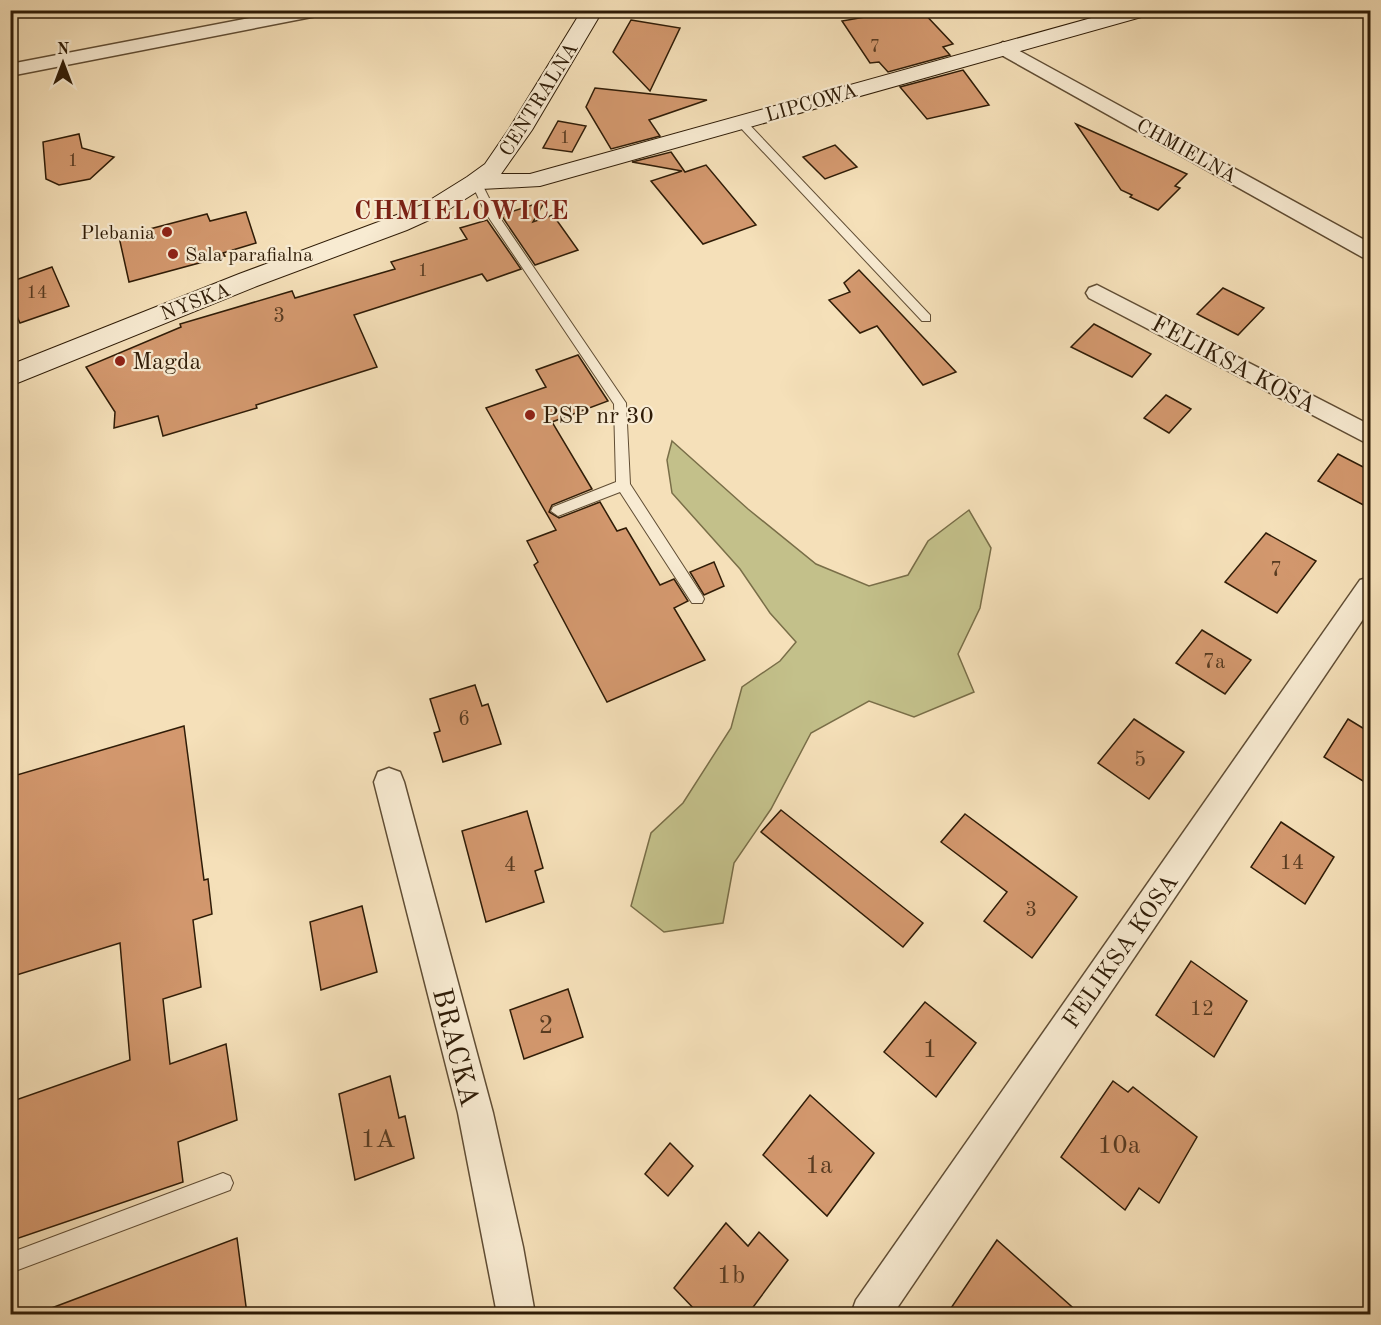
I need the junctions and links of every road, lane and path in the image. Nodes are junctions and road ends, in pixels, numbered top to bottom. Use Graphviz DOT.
graph roads {
  1 [pos="322,10"];
  2 [pos="593,10"];
  3 [pos="1144,10"];
  4 [pos="1004,48"];
  5 [pos="10,70"];
  6 [pos="741,122"];
  7 [pos="476,182"];
  8 [pos="1371,252"];
  9 [pos="1097,292"];
  10 [pos="926,318"];
  11 [pos="10,376"];
  12 [pos="1371,436"];
  13 [pos="623,485"];
  14 [pos="558,511"];
  15 [pos="1371,588"];
  16 [pos="697,599"];
  17 [pos="389,782"];
  18 [pos="223,1183"];
  19 [pos="10,1263"];
  20 [pos="516,1314"];
  21 [pos="870,1314"];
  1 -- 5 [label="street"];
  2 -- 7 [label="street, CENTRALNA"];
  3 -- 4 [label="street, LIPCOWA"];
  4 -- 6 [label="street, LIPCOWA"];
  4 -- 8 [label="street, CHMIELNA"];
  6 -- 7 [label="street, LIPCOWA"];
  6 -- 10 [label="lane"];
  7 -- 11 [label="street, NYSKA"];
  7 -- 13 [label="lane"];
  9 -- 12 [label="street, FELIKSA KOSA"];
  13 -- 14 [label="lane"];
  13 -- 16 [label="lane"];
  15 -- 21 [label="street, FELIKSA KOSA"];
  17 -- 20 [label="street, BRACKA"];
  18 -- 19 [label="lane"];
}
